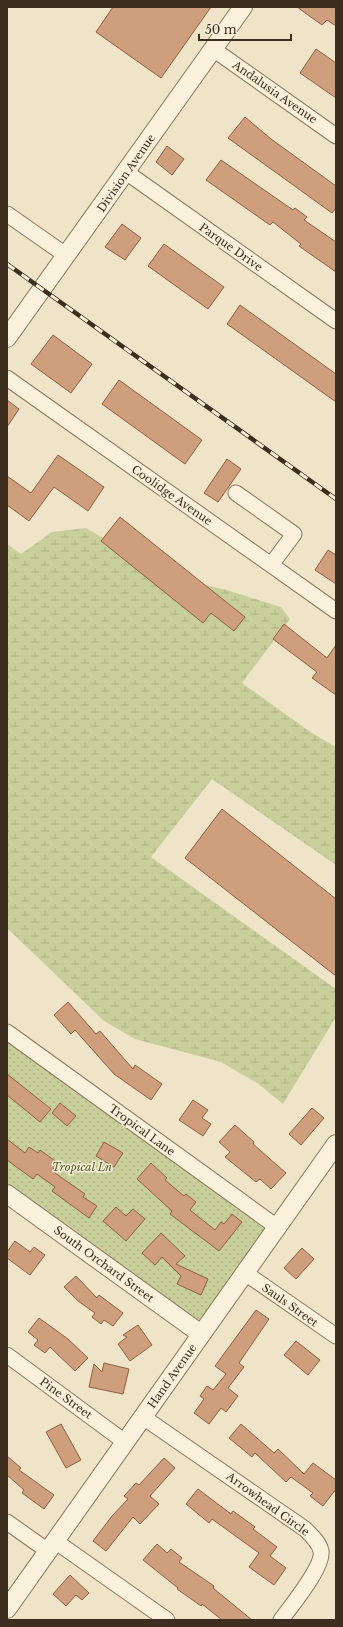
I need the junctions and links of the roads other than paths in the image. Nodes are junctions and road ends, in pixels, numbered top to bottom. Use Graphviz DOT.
graph roads {
  1 [pos="243,7"];
  2 [pos="213,49"];
  3 [pos="336,136"];
  4 [pos="126,172"];
  5 [pos="7,214"];
  6 [pos="66,256"];
  7 [pos="336,321"];
  8 [pos="7,338"];
  9 [pos="7,378"];
  10 [pos="236,493"];
  11 [pos="271,565"];
  12 [pos="336,611"];
  13 [pos="7,1032"];
  14 [pos="336,1144"];
  15 [pos="7,1194"];
  16 [pos="277,1227"];
  17 [pos="245,1273"];
  18 [pos="201,1334"];
  19 [pos="336,1336"];
  20 [pos="7,1355"];
  21 [pos="143,1416"];
  22 [pos="125,1442"];
  23 [pos="7,1522"];
  24 [pos="51,1546"];
  25 [pos="7,1609"];
  26 [pos="167,1620"];
  27 [pos="281,1620"];
  1 -- 2 [label="street, Division Avenue"];
  2 -- 3 [label="street, Andalusia Avenue"];
  2 -- 4 [label="street, Division Avenue"];
  4 -- 6 [label="street, Division Avenue"];
  4 -- 7 [label="street, Parque Drive"];
  5 -- 6 [label="street"];
  6 -- 8 [label="street, Division Avenue"];
  9 -- 11 [label="street, Coolidge Avenue"];
  10 -- 11 [label="street"];
  11 -- 12 [label="street, Coolidge Avenue"];
  13 -- 16 [label="street, Tropical Lane"];
  14 -- 16 [label="street, Hand Avenue"];
  15 -- 18 [label="street, South Orchard Street"];
  16 -- 17 [label="street, Hand Avenue"];
  17 -- 18 [label="street, Hand Avenue"];
  17 -- 19 [label="street, Sauls Street"];
  18 -- 21 [label="street, Hand Avenue"];
  20 -- 22 [label="street, Pine Street"];
  21 -- 22 [label="street, Hand Avenue"];
  21 -- 27 [label="street, Arrowhead Circle"];
  22 -- 24 [label="street, Hand Avenue"];
  23 -- 24 [label="street"];
  24 -- 25 [label="street, Hand Avenue"];
  24 -- 26 [label="street"];
}
